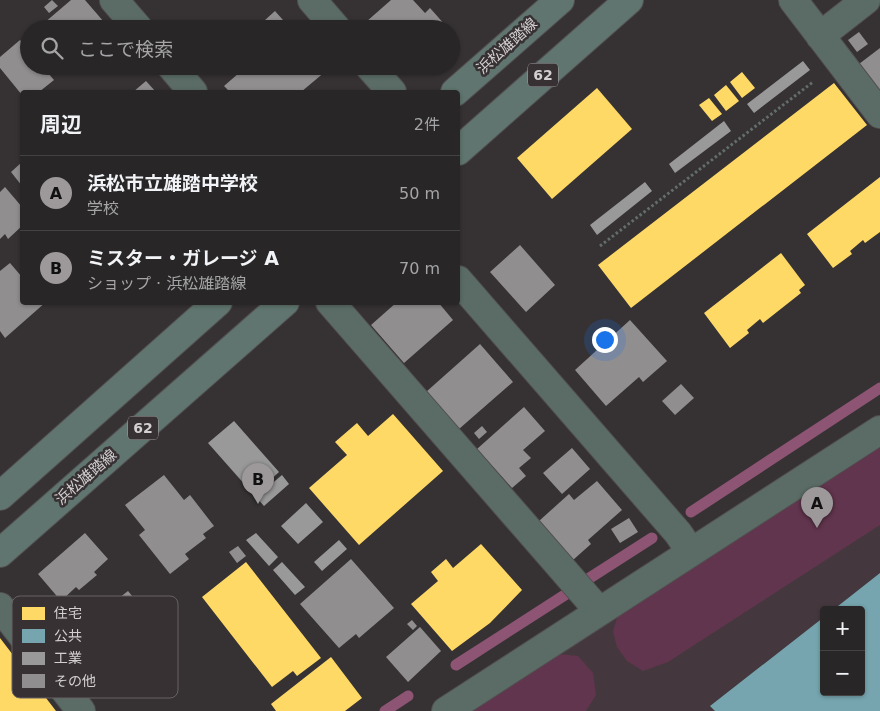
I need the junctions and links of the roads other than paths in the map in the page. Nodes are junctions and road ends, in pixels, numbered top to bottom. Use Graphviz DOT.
graph roads {
  1 [pos="114,0"];
  2 [pos="312,0"];
  3 [pos="560,0"];
  4 [pos="629,0"];
  5 [pos="793,0"];
  6 [pos="866,0"];
  7 [pos="131,20"];
  8 [pos="329,20"];
  9 [pos="820,36"];
  10 [pos="179,75"];
  11 [pos="378,75"];
  12 [pos="191,90"];
  13 [pos="390,90"];
  14 [pos="457,90"];
  15 [pos="880,114"];
  16 [pos="460,149"];
  17 [pos="460,282"];
  18 [pos="215,305"];
  19 [pos="282,305"];
  20 [pos="333,305"];
  21 [pos="880,430"];
  22 [pos="0,496"];
  23 [pos="691,552"];
  24 [pos="0,553"];
  25 [pos="0,607"];
  26 [pos="599,612"];
  27 [pos="12,622"];
  28 [pos="71,698"];
  29 [pos="81,711"];
  30 [pos="446,711"];
  1 -- 7 [label="street"];
  2 -- 8 [label="street"];
  3 -- 14 [label="main road, 浜松雄踏線"];
  4 -- 16 [label="main road, 62"];
  5 -- 9 [label="street"];
  6 -- 9 [label="street"];
  9 -- 15 [label="street"];
  10 -- 12 [label="street"];
  11 -- 13 [label="street"];
  17 -- 23 [label="street"];
  18 -- 22 [label="main road"];
  19 -- 24 [label="main road, 浜松雄踏線 / 62"];
  20 -- 26 [label="street"];
  21 -- 23 [label="street"];
  23 -- 26 [label="street"];
  25 -- 27 [label="street"];
  26 -- 30 [label="street"];
  28 -- 29 [label="street"];
}
